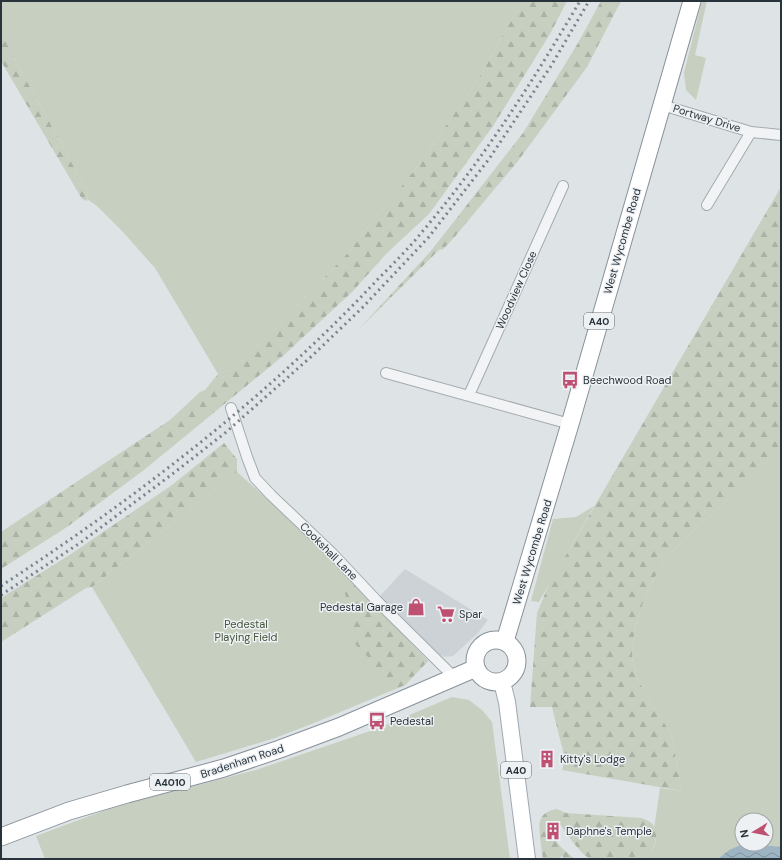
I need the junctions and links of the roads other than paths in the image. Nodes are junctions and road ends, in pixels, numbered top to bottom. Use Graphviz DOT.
graph roads {
  1 [pos="692,1"];
  2 [pos="662,104"];
  3 [pos="751,132"];
  4 [pos="781,136"];
  5 [pos="562,186"];
  6 [pos="707,205"];
  7 [pos="386,373"];
  8 [pos="469,395"];
  9 [pos="231,408"];
  10 [pos="570,424"];
  11 [pos="505,641"];
  12 [pos="476,668"];
  13 [pos="454,677"];
  14 [pos="502,682"];
  15 [pos="1,837"];
  16 [pos="526,859"];
  1 -- 2 [label="highway, West Wycombe Road / A40"];
  2 -- 3 [label="street, Portway Drive"];
  2 -- 10 [label="highway, West Wycombe Road / A40"];
  3 -- 4 [label="street, Portway Drive"];
  3 -- 6 [label="street, Portway Drive"];
  5 -- 8 [label="street, Woodview Close"];
  7 -- 8 [label="street"];
  8 -- 10 [label="street"];
  9 -- 13 [label="street, Cookshall Lane"];
  10 -- 11 [label="highway, West Wycombe Road / A40"];
  11 -- 12 [label="highway"];
  11 -- 14 [label="highway"];
  12 -- 13 [label="highway, Bradenham Road / A4010"];
  12 -- 14 [label="highway"];
  13 -- 15 [label="highway, Bradenham Road / A4010"];
  14 -- 16 [label="main road, A40"];
}
